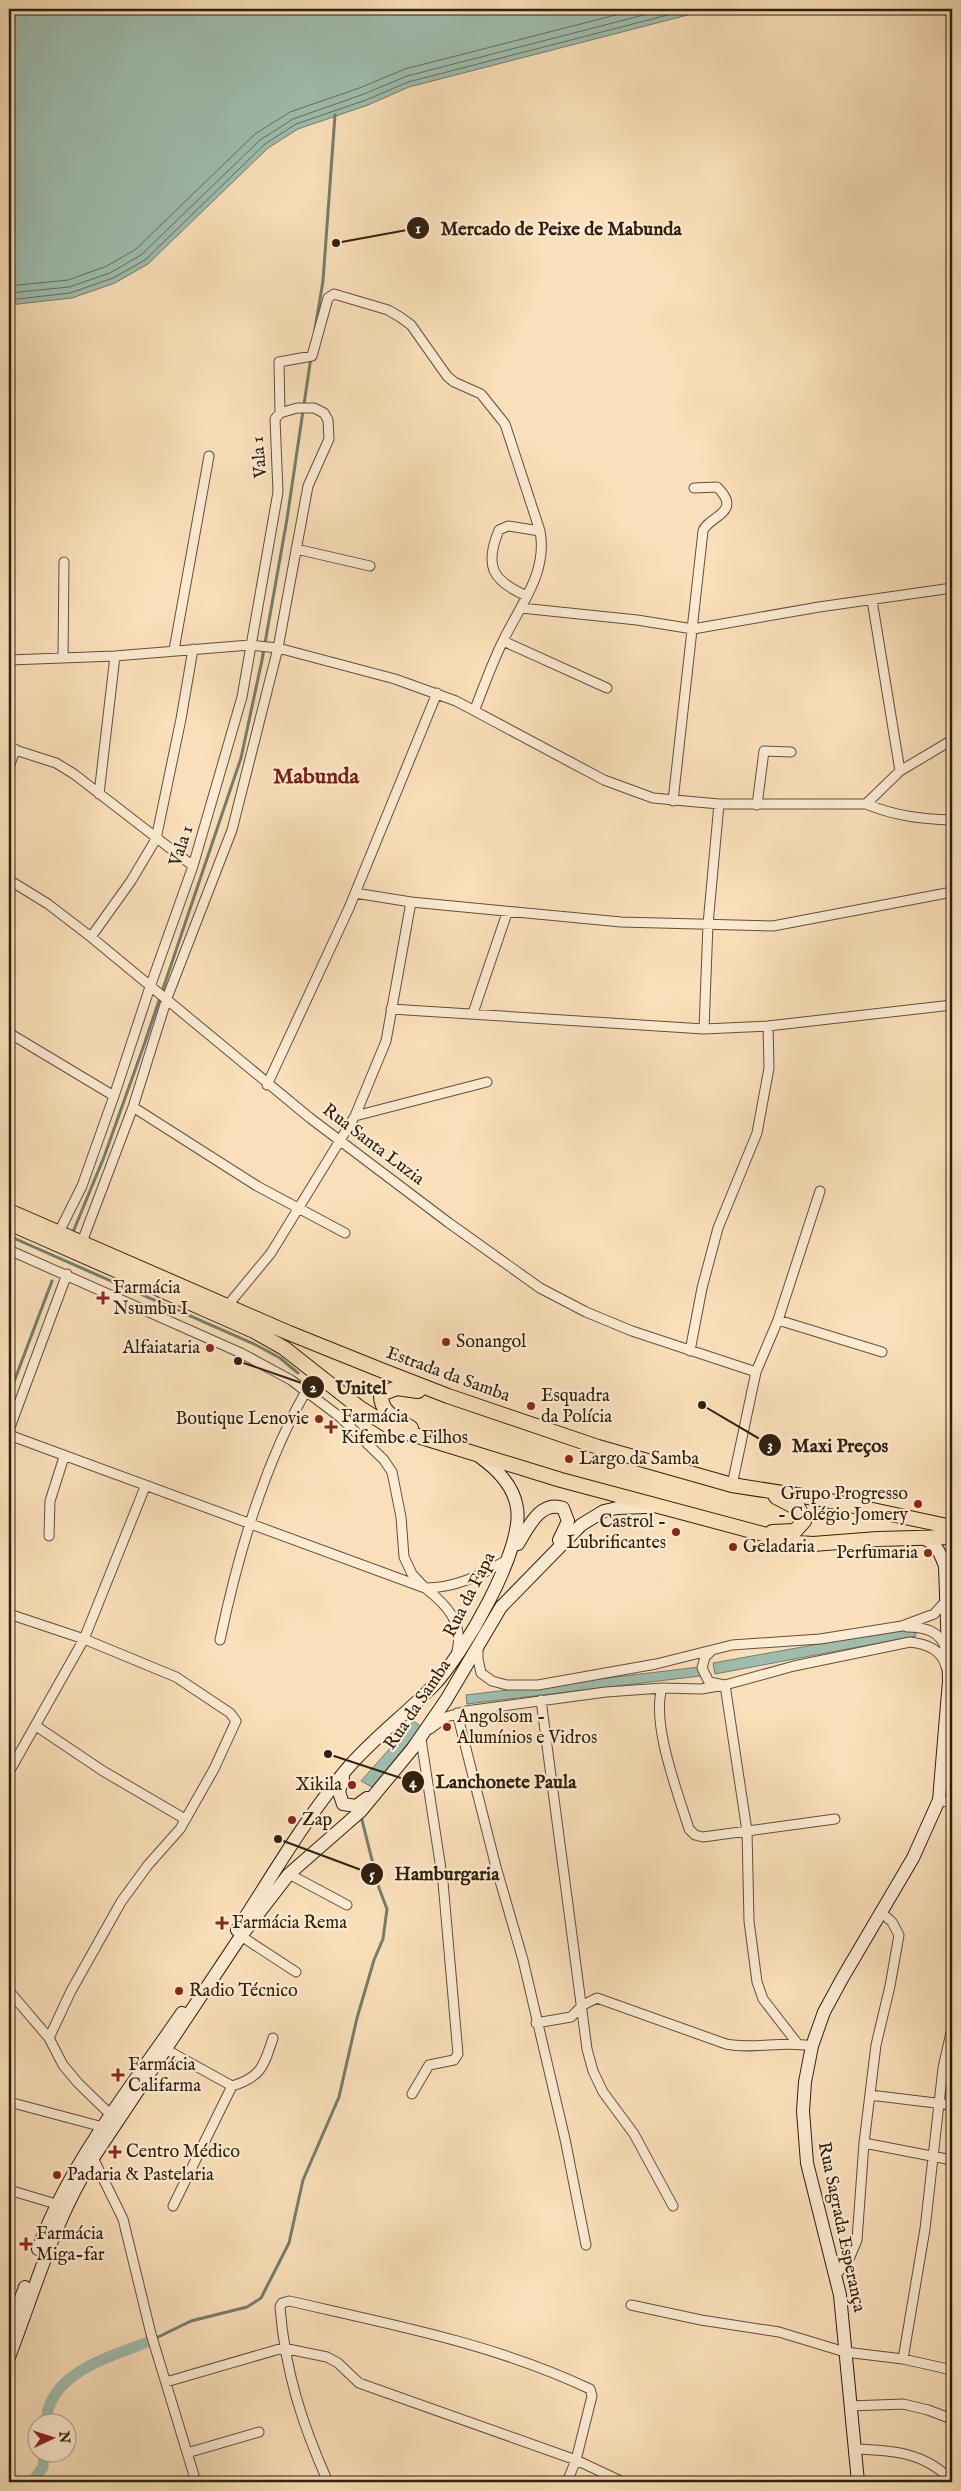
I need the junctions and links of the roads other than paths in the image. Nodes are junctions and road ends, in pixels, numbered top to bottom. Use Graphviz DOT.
graph roads {
  1 [pos="280,413"];
  2 [pos="209,456"];
  3 [pos="694,488"];
  4 [pos="540,531"];
  5 [pos="296,549"];
  6 [pos="64,562"];
  7 [pos="370,566"];
  8 [pos="952,588"];
  9 [pos="526,596"];
  10 [pos="872,600"];
  11 [pos="521,608"];
  12 [pos="693,629"];
  13 [pos="503,641"];
  14 [pos="254,645"];
  15 [pos="275,647"];
  16 [pos="193,649"];
  17 [pos="174,650"];
  18 [pos="115,656"];
  19 [pos="63,657"];
  20 [pos="9,660"];
  21 [pos="607,688"];
  22 [pos="437,693"];
  23 [pos="475,709"];
  24 [pos="952,740"];
  25 [pos="12,749"];
  26 [pos="791,752"];
  27 [pos="9,768"];
  28 [pos="900,771"];
  29 [pos="99,794"];
  30 [pos="673,801"];
  31 [pos="719,804"];
  32 [pos="866,804"];
  33 [pos="757,805"];
  34 [pos="952,820"];
  35 [pos="156,839"];
  36 [pos="193,866"];
  37 [pos="9,880"];
  38 [pos="952,892"];
  39 [pos="355,893"];
  40 [pos="410,902"];
  41 [pos="507,913"];
  42 [pos="708,924"];
  43 [pos="91,937"];
  44 [pos="151,987"];
  45 [pos="165,996"];
  46 [pos="952,1005"];
  47 [pos="391,1009"];
  48 [pos="473,1013"];
  49 [pos="768,1026"];
  50 [pos="704,1029"];
  51 [pos="9,1033"];
  52 [pos="487,1082"];
  53 [pos="267,1085"];
  54 [pos="114,1096"];
  55 [pos="133,1107"];
  56 [pos="355,1116"];
  57 [pos="341,1140"];
  58 [pos="820,1191"];
  59 [pos="300,1209"];
  60 [pos="9,1211"];
  61 [pos="9,1223"];
  62 [pos="59,1232"];
  63 [pos="345,1233"];
  64 [pos="82,1242"];
  65 [pos="9,1250"];
  66 [pos="67,1274"];
  67 [pos="228,1305"];
  68 [pos="778,1320"];
  69 [pos="690,1351"];
  70 [pos="882,1352"];
  71 [pos="756,1372"];
  72 [pos="306,1391"];
  73 [pos="448,1396"];
  74 [pos="9,1429"];
  75 [pos="432,1441"];
  76 [pos="476,1454"];
  77 [pos="64,1457"];
  78 [pos="732,1485"];
  79 [pos="145,1486"];
  80 [pos="757,1490"];
  81 [pos="662,1508"];
  82 [pos="250,1525"];
  83 [pos="952,1529"];
  84 [pos="750,1532"];
  85 [pos="49,1536"];
  86 [pos="919,1537"];
  87 [pos="507,1560"];
  88 [pos="952,1561"];
  89 [pos="536,1568"];
  90 [pos="945,1579"];
  91 [pos="425,1588"];
  92 [pos="949,1607"];
  93 [pos="9,1614"];
  94 [pos="902,1626"];
  95 [pos="484,1634"];
  96 [pos="84,1639"];
  97 [pos="220,1640"];
  98 [pos="716,1648"];
  99 [pos="948,1656"];
  100 [pos="445,1671"];
  101 [pos="949,1681"];
  102 [pos="725,1685"];
  103 [pos="662,1688"];
  104 [pos="541,1700"];
  105 [pos="457,1713"];
  106 [pos="36,1726"];
  107 [pos="417,1743"];
  108 [pos="356,1759"];
  109 [pos="9,1772"];
  110 [pos="384,1781"];
  111 [pos="938,1800"];
  112 [pos="952,1803"];
  113 [pos="185,1819"];
  114 [pos="835,1819"];
  115 [pos="747,1831"];
  116 [pos="289,1874"];
  117 [pos="347,1905"];
  118 [pos="882,1913"];
  119 [pos="241,1936"];
  120 [pos="296,1972"];
  121 [pos="9,1991"];
  122 [pos="583,2005"];
  123 [pos="536,2023"];
  124 [pos="952,2028"];
  125 [pos="49,2038"];
  126 [pos="273,2038"];
  127 [pos="796,2043"];
  128 [pos="812,2046"];
  129 [pos="167,2050"];
  130 [pos="232,2086"];
  131 [pos="412,2094"];
  132 [pos="870,2094"];
  133 [pos="9,2102"];
  134 [pos="940,2104"];
  135 [pos="952,2105"];
  136 [pos="111,2115"];
  137 [pos="104,2127"];
  138 [pos="864,2143"];
  139 [pos="934,2157"];
  140 [pos="93,2158"];
  141 [pos="952,2160"];
  142 [pos="9,2190"];
  143 [pos="56,2204"];
  144 [pos="173,2206"];
  145 [pos="673,2206"];
  146 [pos="586,2245"];
  147 [pos="836,2275"];
  148 [pos="631,2305"];
  149 [pos="9,2330"];
  150 [pos="283,2348"];
  151 [pos="846,2352"];
  152 [pos="9,2357"];
  153 [pos="902,2359"];
  154 [pos="952,2370"];
  155 [pos="166,2382"];
  156 [pos="850,2406"];
  157 [pos="952,2419"];
  158 [pos="259,2432"];
  159 [pos="854,2449"];
  160 [pos="187,2453"];
  161 [pos="576,2460"];
  162 [pos="952,2481"];
  163 [pos="196,2482"];
  164 [pos="328,2482"];
  165 [pos="568,2482"];
  166 [pos="623,2482"];
  167 [pos="858,2482"];
  1 -- 4 [label="street"];
  1 -- 5 [label="street, Vala 1"];
  1 -- 14 [label="street, Vala 1"];
  2 -- 17 [label="street"];
  3 -- 12 [label="street"];
  4 -- 9 [label="street"];
  4 -- 9 [label="street"];
  5 -- 7 [label="street"];
  5 -- 15 [label="street, Vala 1"];
  6 -- 19 [label="street"];
  8 -- 10 [label="street"];
  9 -- 11 [label="street"];
  10 -- 12 [label="street"];
  10 -- 28 [label="street"];
  11 -- 12 [label="street"];
  11 -- 13 [label="street"];
  12 -- 30 [label="street"];
  13 -- 21 [label="street"];
  13 -- 23 [label="street"];
  14 -- 15 [label="street"];
  14 -- 16 [label="street"];
  14 -- 36 [label="street, Vala 1"];
  15 -- 22 [label="street"];
  15 -- 45 [label="street, Vala 1"];
  16 -- 17 [label="street"];
  16 -- 35 [label="street"];
  17 -- 18 [label="street"];
  18 -- 19 [label="street"];
  18 -- 29 [label="street"];
  19 -- 20 [label="street"];
  22 -- 23 [label="street"];
  22 -- 39 [label="street"];
  23 -- 30 [label="street"];
  24 -- 28 [label="street"];
  25 -- 27 [label="street"];
  25 -- 29 [label="street"];
  26 -- 33 [label="street"];
  28 -- 32 [label="street"];
  29 -- 35 [label="street"];
  30 -- 31 [label="street"];
  31 -- 33 [label="street"];
  31 -- 42 [label="street"];
  32 -- 33 [label="street"];
  32 -- 34 [label="street"];
  35 -- 36 [label="street"];
  35 -- 43 [label="street"];
  36 -- 44 [label="street, Vala 1"];
  37 -- 43 [label="street, Rua Santa Luzia"];
  38 -- 42 [label="street"];
  39 -- 40 [label="street"];
  39 -- 53 [label="street"];
  40 -- 41 [label="street"];
  40 -- 47 [label="street"];
  41 -- 42 [label="street"];
  41 -- 48 [label="street"];
  42 -- 50 [label="street"];
  43 -- 44 [label="street, Rua Santa Luzia"];
  44 -- 45 [label="street, Rua Santa Luzia"];
  44 -- 54 [label="street, Vala 1"];
  45 -- 53 [label="street, Rua Santa Luzia"];
  45 -- 55 [label="street, Vala 1"];
  46 -- 49 [label="street"];
  47 -- 48 [label="street"];
  47 -- 56 [label="street"];
  48 -- 50 [label="street"];
  49 -- 50 [label="street"];
  49 -- 69 [label="street"];
  51 -- 54 [label="street"];
  52 -- 56 [label="street"];
  53 -- 57 [label="street, Rua Santa Luzia"];
  54 -- 62 [label="street, Vala 1"];
  55 -- 59 [label="street"];
  55 -- 64 [label="street, Vala 1"];
  56 -- 57 [label="street"];
  57 -- 59 [label="street"];
  57 -- 69 [label="street, Rua Santa Luzia"];
  58 -- 68 [label="street"];
  59 -- 63 [label="street"];
  59 -- 67 [label="street"];
  60 -- 62 [label="main road, Estrada da Samba"];
  61 -- 75 [label="main road, Estrada da Samba"];
  62 -- 64 [label="main road, Estrada da Samba"];
  64 -- 67 [label="main road, Estrada da Samba"];
  65 -- 66 [label="street"];
  66 -- 72 [label="street"];
  66 -- 74 [label="street"];
  67 -- 73 [label="main road, Estrada da Samba"];
  68 -- 70 [label="street"];
  68 -- 71 [label="street"];
  69 -- 71 [label="street, Rua Santa Luzia"];
  71 -- 78 [label="street"];
  72 -- 82 [label="street"];
  72 -- 91 [label="street"];
  73 -- 75 [label="main road"];
  73 -- 78 [label="main road, Estrada da Samba"];
  74 -- 77 [label="street"];
  75 -- 76 [label="main road, Estrada da Samba"];
  76 -- 81 [label="main road, Estrada da Samba"];
  76 -- 87 [label="main road, Rua da Fapa"];
  77 -- 79 [label="street"];
  77 -- 85 [label="street"];
  78 -- 80 [label="main road, Estrada da Samba"];
  79 -- 82 [label="street"];
  79 -- 96 [label="street"];
  80 -- 83 [label="main road, Estrada da Samba"];
  80 -- 84 [label="main road"];
  81 -- 84 [label="main road, Estrada da Samba"];
  81 -- 89 [label="main road, Rua da Samba"];
  82 -- 91 [label="street"];
  82 -- 97 [label="street"];
  83 -- 86 [label="main road, Estrada da Samba"];
  84 -- 86 [label="main road, Estrada da Samba"];
  86 -- 90 [label="main road, Rua Sagrada Esperança"];
  87 -- 89 [label="main road"];
  87 -- 91 [label="street"];
  87 -- 100 [label="main road, Rua da Fapa"];
  88 -- 90 [label="main road"];
  89 -- 95 [label="main road, Rua da Samba"];
  90 -- 92 [label="main road, Rua Sagrada Esperança"];
  91 -- 100 [label="street"];
  92 -- 94 [label="street"];
  92 -- 99 [label="main road, Rua Sagrada Esperança"];
  93 -- 96 [label="street"];
  94 -- 98 [label="street"];
  94 -- 99 [label="street"];
  95 -- 98 [label="street"];
  95 -- 107 [label="main road, Rua da Samba"];
  96 -- 106 [label="street"];
  96 -- 113 [label="street"];
  98 -- 102 [label="street"];
  99 -- 101 [label="main road, Rua Sagrada Esperança"];
  100 -- 108 [label="main road, Rua da Fapa"];
  101 -- 102 [label="street"];
  101 -- 111 [label="main road, Rua Sagrada Esperança"];
  102 -- 103 [label="street"];
  102 -- 115 [label="street"];
  103 -- 104 [label="street"];
  103 -- 115 [label="street"];
  104 -- 105 [label="street"];
  104 -- 122 [label="street"];
  105 -- 107 [label="street"];
  105 -- 123 [label="street"];
  106 -- 109 [label="street"];
  106 -- 113 [label="street"];
  107 -- 110 [label="main road, Rua da Samba"];
  107 -- 131 [label="street"];
  108 -- 110 [label="main road"];
  108 -- 136 [label="main road, Rua da Fapa"];
  110 -- 116 [label="main road, Rua da Samba"];
  111 -- 112 [label="street"];
  111 -- 118 [label="main road, Rua Sagrada Esperança"];
  113 -- 125 [label="street"];
  114 -- 115 [label="street"];
  115 -- 127 [label="street"];
  116 -- 117 [label="street"];
  116 -- 119 [label="main road, Rua da Samba"];
  118 -- 128 [label="main road, Rua Sagrada Esperança"];
  118 -- 132 [label="street"];
  119 -- 120 [label="street"];
  119 -- 129 [label="main road, Rua da Samba"];
  121 -- 125 [label="street"];
  122 -- 123 [label="street"];
  122 -- 127 [label="street"];
  122 -- 145 [label="street"];
  123 -- 146 [label="street"];
  124 -- 134 [label="street"];
  125 -- 136 [label="street"];
  126 -- 130 [label="street"];
  127 -- 128 [label="street"];
  128 -- 147 [label="main road, Rua Sagrada Esperança"];
  129 -- 130 [label="street"];
  129 -- 140 [label="main road, Rua da Samba"];
  130 -- 144 [label="street"];
  132 -- 134 [label="street"];
  132 -- 138 [label="street"];
  133 -- 137 [label="street"];
  134 -- 135 [label="street"];
  134 -- 139 [label="street"];
  136 -- 137 [label="main road, Rua da Fapa"];
  137 -- 143 [label="main road, Rua da Fapa"];
  138 -- 139 [label="street"];
  138 -- 147 [label="street"];
  139 -- 141 [label="street"];
  139 -- 153 [label="street"];
  140 -- 152 [label="main road, Rua da Samba"];
  140 -- 155 [label="street"];
  142 -- 143 [label="street"];
  143 -- 149 [label="main road"];
  147 -- 151 [label="main road, Rua Sagrada Esperança"];
  148 -- 151 [label="street"];
  150 -- 155 [label="street"];
  150 -- 161 [label="street"];
  150 -- 161 [label="street"];
  150 -- 164 [label="street"];
  151 -- 153 [label="street"];
  151 -- 156 [label="main road, Rua Sagrada Esperança"];
  153 -- 154 [label="street"];
  155 -- 160 [label="street"];
  156 -- 157 [label="street"];
  156 -- 159 [label="main road, Rua Sagrada Esperança"];
  158 -- 160 [label="street"];
  159 -- 162 [label="street"];
  159 -- 167 [label="main road, Rua Sagrada Esperança"];
  160 -- 163 [label="street"];
  161 -- 165 [label="street"];
  161 -- 166 [label="street"];
}
